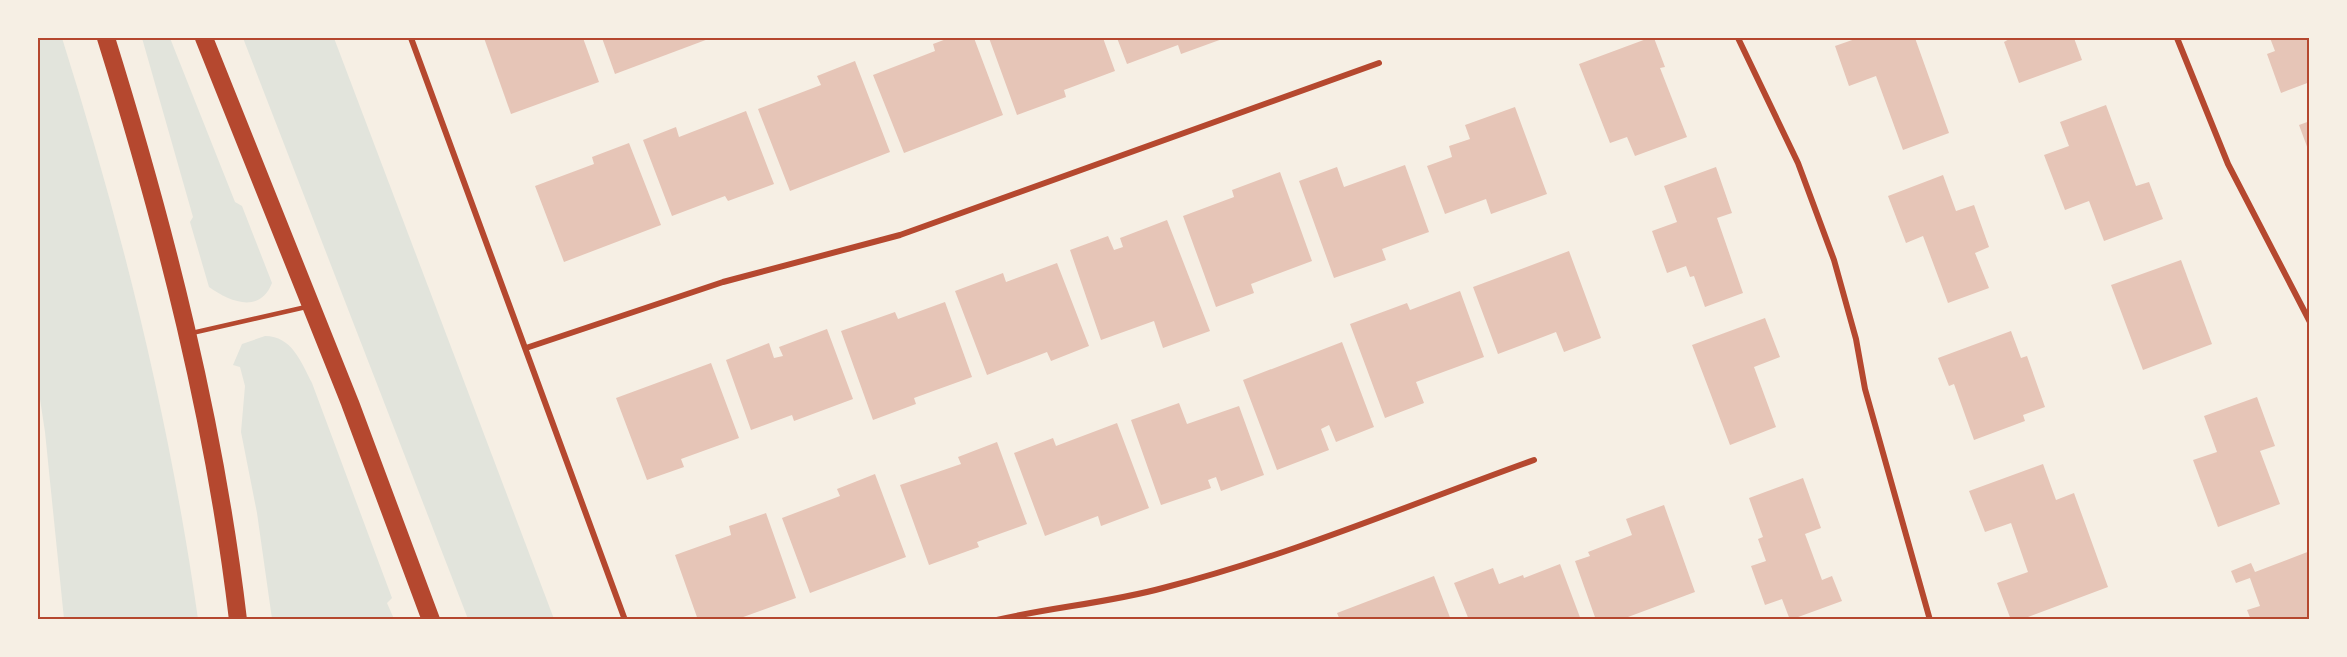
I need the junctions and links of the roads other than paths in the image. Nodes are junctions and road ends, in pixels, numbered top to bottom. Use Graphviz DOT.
graph roads {
  1 [pos="106,38"];
  2 [pos="204,38"];
  3 [pos="411,38"];
  4 [pos="1738,38"];
  5 [pos="2177,38"];
  6 [pos="1380,63"];
  7 [pos="310,306"];
  8 [pos="2310,322"];
  9 [pos="186,334"];
  10 [pos="526,348"];
  11 [pos="1534,460"];
  12 [pos="238,620"];
  13 [pos="431,620"];
  14 [pos="626,620"];
  15 [pos="997,620"];
  16 [pos="1930,620"];
  1 -- 9 [label="highway"];
  2 -- 7 [label="highway"];
  3 -- 10 [label="street"];
  4 -- 16 [label="street"];
  5 -- 8 [label="street"];
  6 -- 10 [label="street"];
  7 -- 9 [label="lane"];
  7 -- 13 [label="highway"];
  9 -- 12 [label="highway"];
  10 -- 14 [label="street"];
  11 -- 15 [label="street"];
}
